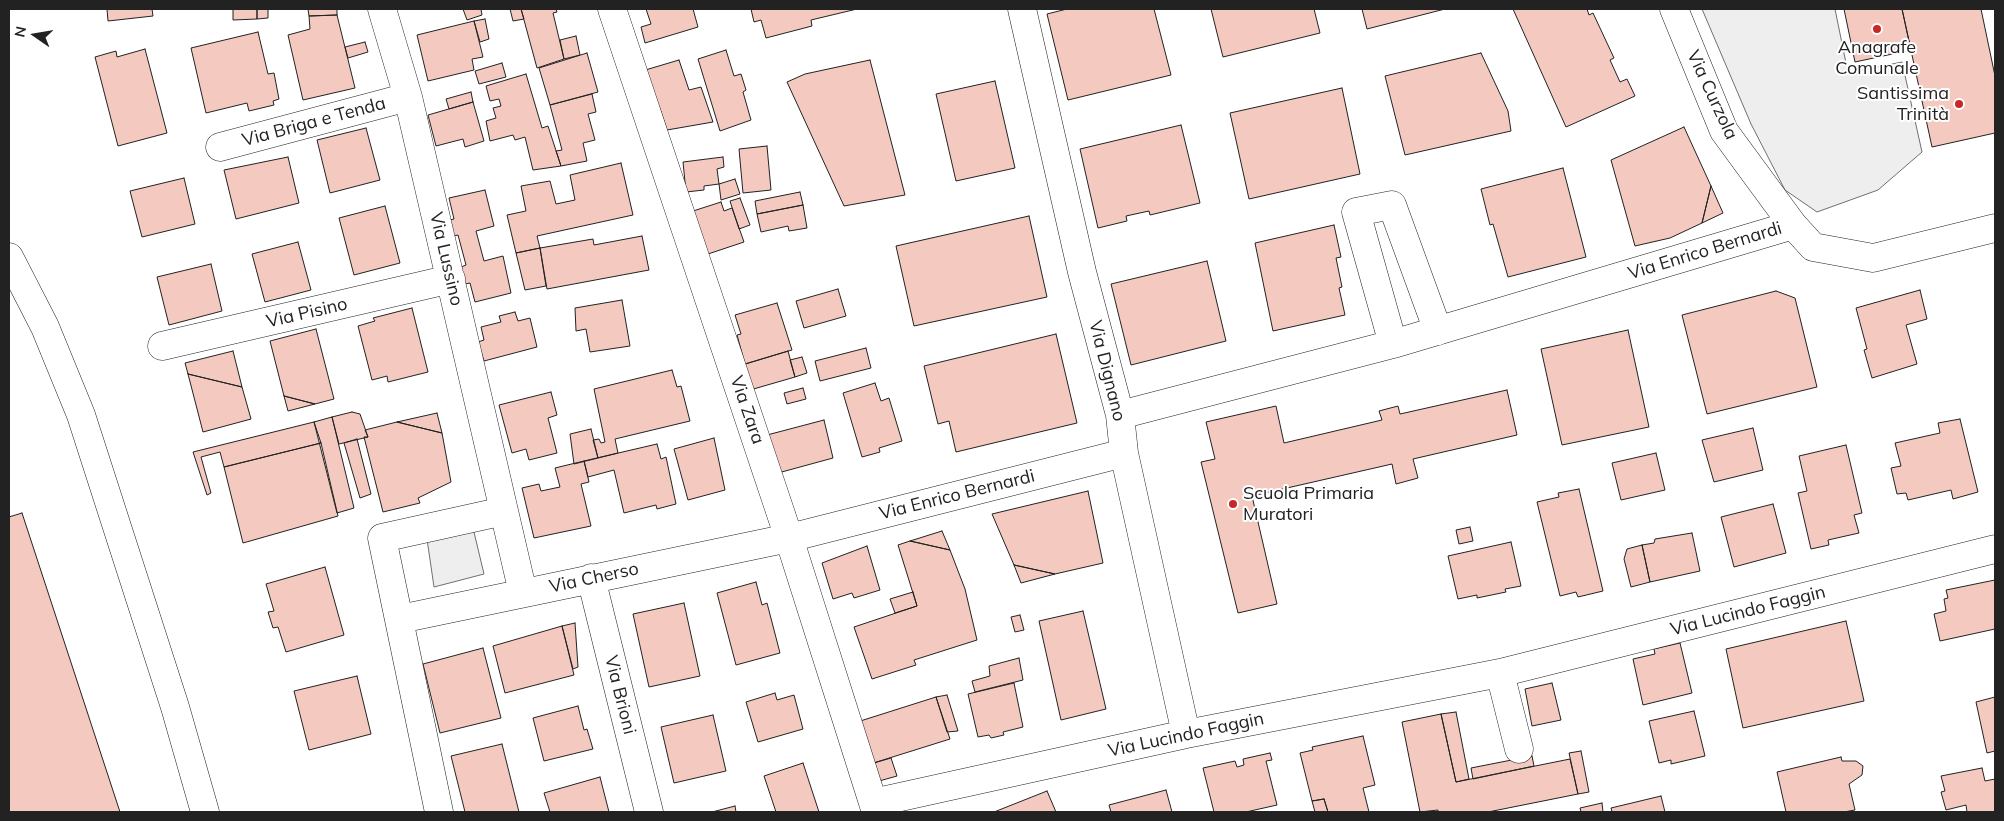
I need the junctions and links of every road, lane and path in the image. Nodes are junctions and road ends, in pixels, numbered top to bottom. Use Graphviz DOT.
graph roads {
  1 [pos="382,9"];
  2 [pos="612,9"];
  3 [pos="1022,9"];
  4 [pos="1674,9"];
  5 [pos="408,97"];
  6 [pos="220,147"];
  7 [pos="1793,225"];
  8 [pos="1995,228"];
  9 [pos="9,257"];
  10 [pos="451,279"];
  11 [pos="1438,331"];
  12 [pos="1393,344"];
  13 [pos="162,346"];
  14 [pos="1120,415"];
  15 [pos="1124,453"];
  16 [pos="504,511"];
  17 [pos="789,538"];
  18 [pos="1995,549"];
  19 [pos="592,578"];
  20 [pos="523,593"];
  21 [pos="400,620"];
  22 [pos="1500,672"];
  23 [pos="1186,734"];
  24 [pos="1519,749"];
  25 [pos="875,808"];
  26 [pos="204,812"];
  27 [pos="439,812"];
  28 [pos="649,812"];
  1 -- 5 [label="street, Via Lussino"];
  2 -- 17 [label="street, Via Zara"];
  3 -- 14 [label="street, Via Dignano"];
  4 -- 7 [label="street, Via Curzola"];
  5 -- 6 [label="street, Via Briga e Tenda"];
  5 -- 10 [label="street, Via Lussino"];
  7 -- 8 [label="street, Via Enrico Bernardi"];
  7 -- 11 [label="street, Via Enrico Bernardi"];
  9 -- 26 [label="street"];
  10 -- 13 [label="street, Via Pisino"];
  10 -- 16 [label="street, Via Lussino"];
  11 -- 12 [label="street, Via Enrico Bernardi"];
  11 -- 12 [label="street"];
  12 -- 14 [label="street, Via Enrico Bernardi"];
  14 -- 15 [label="street, Via Dignano"];
  15 -- 17 [label="street, Via Enrico Bernardi"];
  15 -- 23 [label="street, Via Dignano"];
  16 -- 20 [label="street, Via Lussino"];
  16 -- 21 [label="street"];
  17 -- 19 [label="street, Via Cherso"];
  17 -- 25 [label="street, Via Zara"];
  18 -- 22 [label="street, Via Lucindo Faggin"];
  19 -- 20 [label="street, Via Cherso"];
  19 -- 28 [label="street, Via Brioni"];
  20 -- 21 [label="street, Via Cherso"];
  21 -- 27 [label="street"];
  22 -- 23 [label="street, Via Lucindo Faggin"];
  22 -- 24 [label="street"];
  23 -- 25 [label="street, Via Lucindo Faggin"];
}
